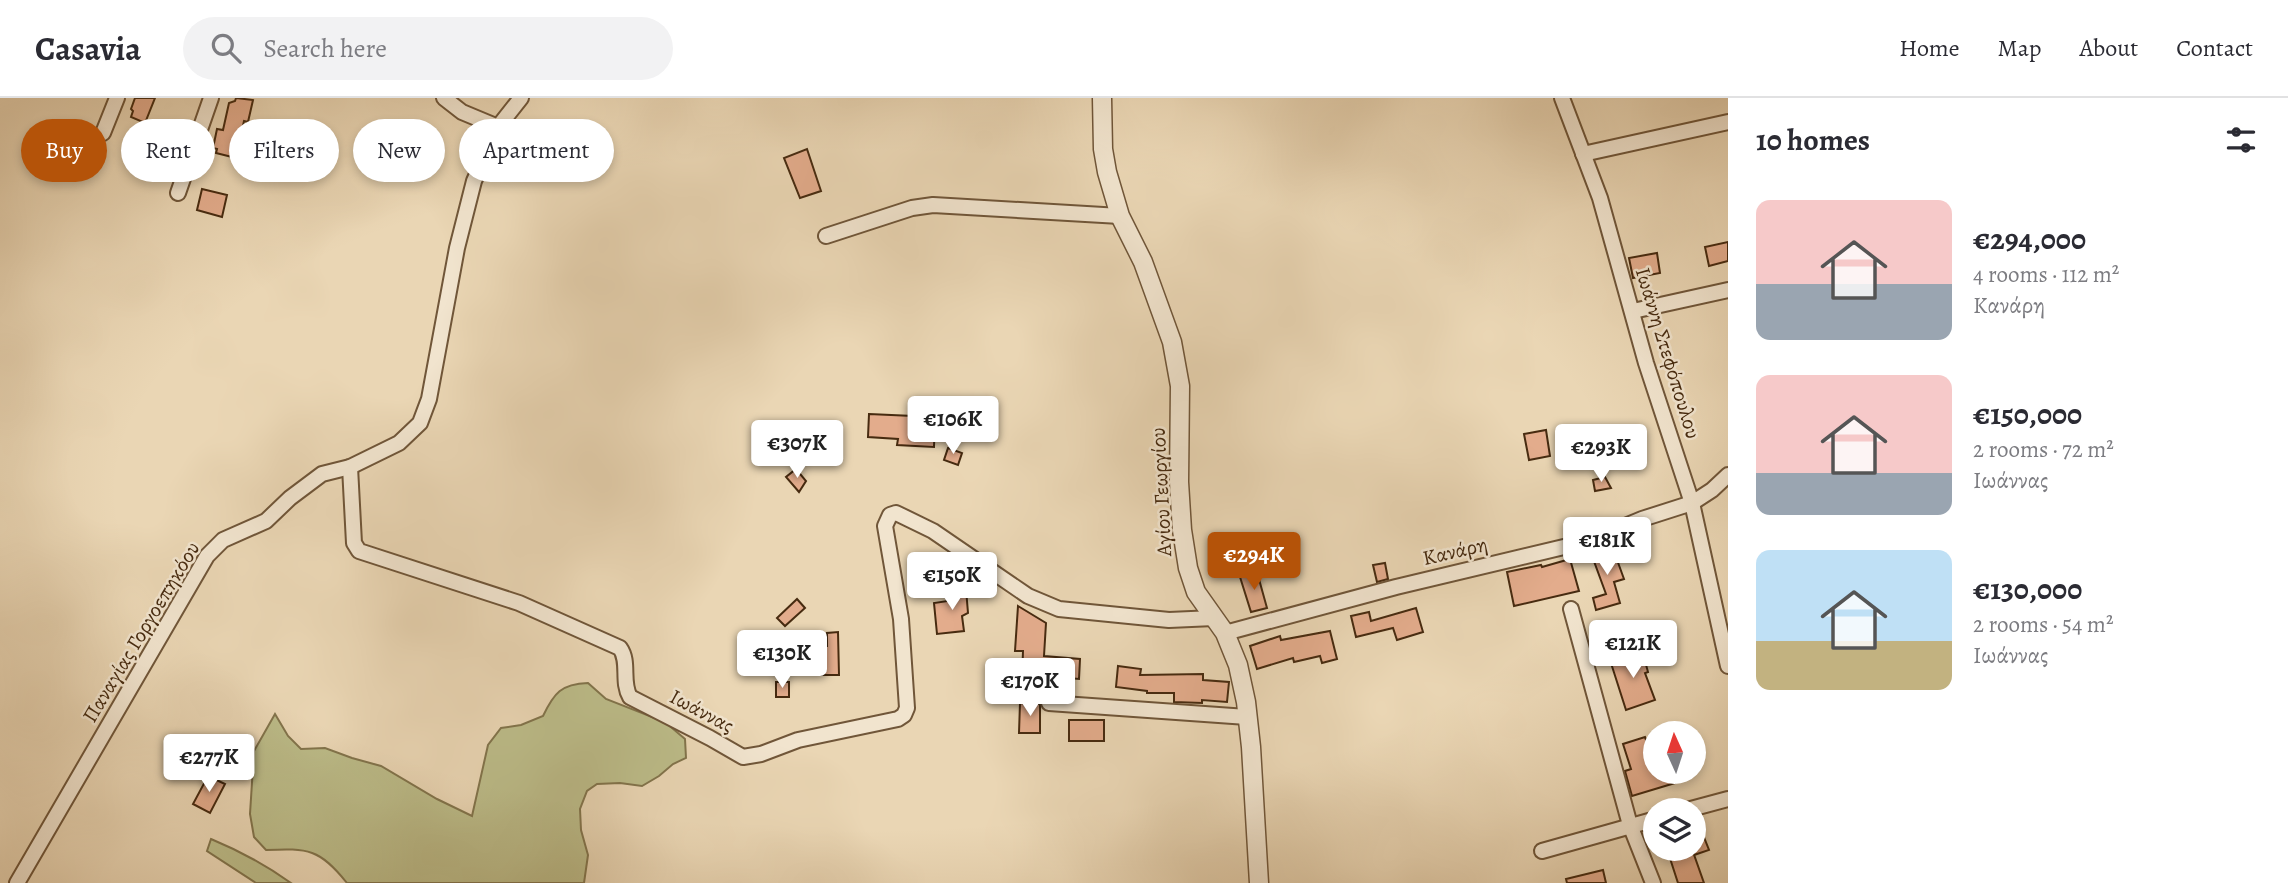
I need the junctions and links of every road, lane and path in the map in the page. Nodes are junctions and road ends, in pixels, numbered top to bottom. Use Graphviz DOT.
graph roads {
  1 [pos="117,98"];
  2 [pos="211,98"];
  3 [pos="444,98"];
  4 [pos="521,98"];
  5 [pos="1102,98"];
  6 [pos="1562,98"];
  7 [pos="479,119"];
  8 [pos="504,119"];
  9 [pos="1728,121"];
  10 [pos="107,123"];
  11 [pos="1583,154"];
  12 [pos="474,182"];
  13 [pos="178,193"];
  14 [pos="1120,216"];
  15 [pos="826,236"];
  16 [pos="1728,289"];
  17 [pos="1633,312"];
  18 [pos="349,467"];
  19 [pos="1728,475"];
  20 [pos="1692,503"];
  21 [pos="1571,609"];
  22 [pos="1214,618"];
  23 [pos="1225,633"];
  24 [pos="1728,666"];
  25 [pos="1049,703"];
  26 [pos="1247,717"];
  27 [pos="1728,799"];
  28 [pos="1706,805"];
  29 [pos="1643,822"];
  30 [pos="1630,825"];
  31 [pos="1542,851"];
  32 [pos="18,883"];
  33 [pos="1259,883"];
  34 [pos="1653,883"];
  1 -- 10 [label="street"];
  2 -- 13 [label="street"];
  3 -- 7 [label="street"];
  4 -- 8 [label="street, Παναγίας Γοργοεπηκόου"];
  5 -- 14 [label="street, Αγίου Γεωργίου"];
  6 -- 11 [label="street, Ιωάννη Στεφόπουλου"];
  9 -- 11 [label="street"];
  11 -- 17 [label="street, Ιωάννη Στεφόπουλου"];
  12 -- 18 [label="street, Παναγίας Γοργοεπηκόου"];
  14 -- 15 [label="street"];
  14 -- 22 [label="street, Αγίου Γεωργίου"];
  16 -- 17 [label="street"];
  17 -- 20 [label="street, Ιωάννη Στεφόπουλου"];
  18 -- 22 [label="street, Ιωάννας"];
  18 -- 32 [label="street, Παναγίας Γοργοεπηκόου"];
  19 -- 20 [label="street, Κανάρη"];
  20 -- 23 [label="street, Κανάρη"];
  20 -- 24 [label="street, Ιωάννη Στεφόπουλου"];
  21 -- 30 [label="street"];
  22 -- 23 [label="street, Αγίου Γεωργίου"];
  23 -- 26 [label="street, Αγίου Γεωργίου"];
  25 -- 26 [label="street"];
  26 -- 33 [label="street, Αγίου Γεωργίου"];
  27 -- 28 [label="street"];
  29 -- 30 [label="street"];
  30 -- 31 [label="street"];
  30 -- 34 [label="street"];
}
